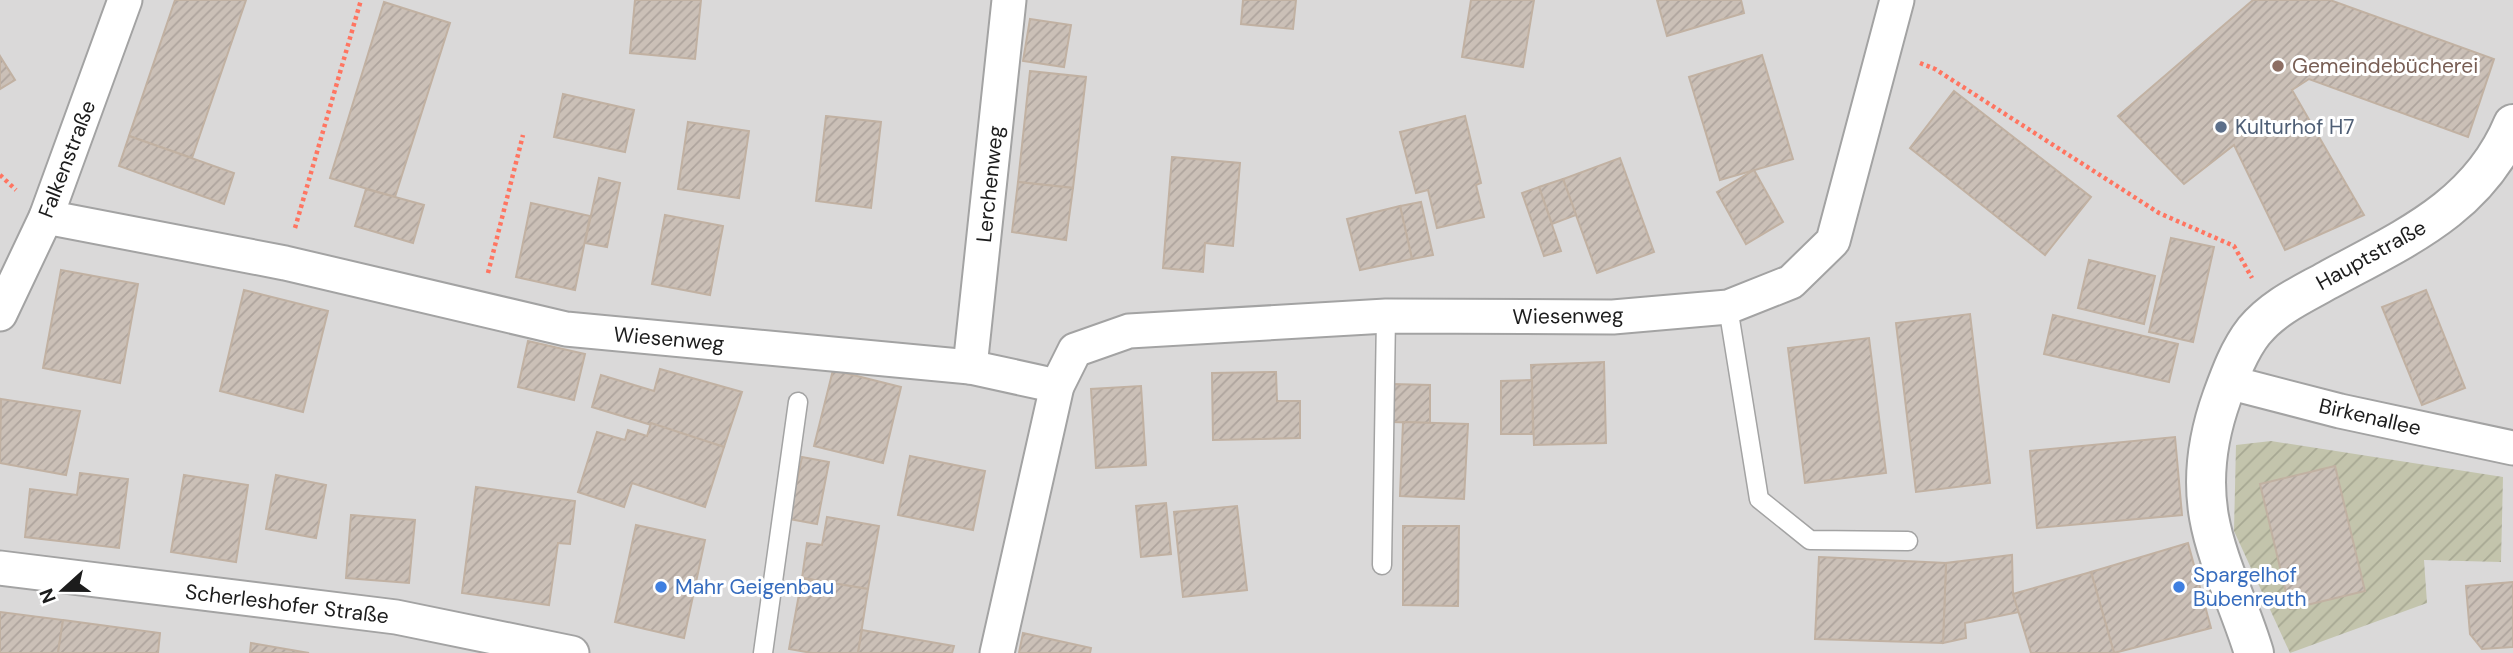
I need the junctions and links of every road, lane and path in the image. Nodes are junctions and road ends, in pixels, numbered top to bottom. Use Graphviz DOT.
graph roads {
  1 [pos="125,0"];
  2 [pos="361,0"];
  3 [pos="1009,0"];
  4 [pos="1897,0"];
  5 [pos="1885,48"];
  6 [pos="2513,124"];
  7 [pos="523,135"];
  8 [pos="46,217"];
  9 [pos="285,262"];
  10 [pos="1728,307"];
  11 [pos="2279,307"];
  12 [pos="480,308"];
  13 [pos="0,314"];
  14 [pos="1387,316"];
  15 [pos="970,367"];
  16 [pos="2228,382"];
  17 [pos="1057,386"];
  18 [pos="799,401"];
  19 [pos="2513,448"];
  20 [pos="1908,541"];
  21 [pos="1382,565"];
  22 [pos="0,568"];
  23 [pos="557,651"];
  24 [pos="763,653"];
  25 [pos="998,653"];
  26 [pos="2254,653"];
  1 -- 8 [label="street, Falkenstraße"];
  2 -- 9 [label="path"];
  3 -- 15 [label="street, Lerchenweg"];
  4 -- 5 [label="street, Wiesenweg"];
  5 -- 10 [label="street, Wiesenweg"];
  5 -- 11 [label="path"];
  6 -- 11 [label="street, Hauptstraße"];
  7 -- 12 [label="path"];
  8 -- 9 [label="street, Wiesenweg"];
  8 -- 13 [label="street, Falkenstraße"];
  9 -- 12 [label="street, Wiesenweg"];
  10 -- 14 [label="street, Wiesenweg"];
  10 -- 20 [label="lane"];
  11 -- 16 [label="street, Hauptstraße"];
  12 -- 15 [label="street, Wiesenweg"];
  14 -- 17 [label="street, Wiesenweg"];
  14 -- 21 [label="lane"];
  15 -- 17 [label="street, Wiesenweg"];
  16 -- 19 [label="street, Birkenallee"];
  16 -- 26 [label="street, Hauptstraße"];
  17 -- 25 [label="street, Wiesenweg"];
  18 -- 24 [label="lane"];
  22 -- 23 [label="street, Scherleshofer Straße"];
}
